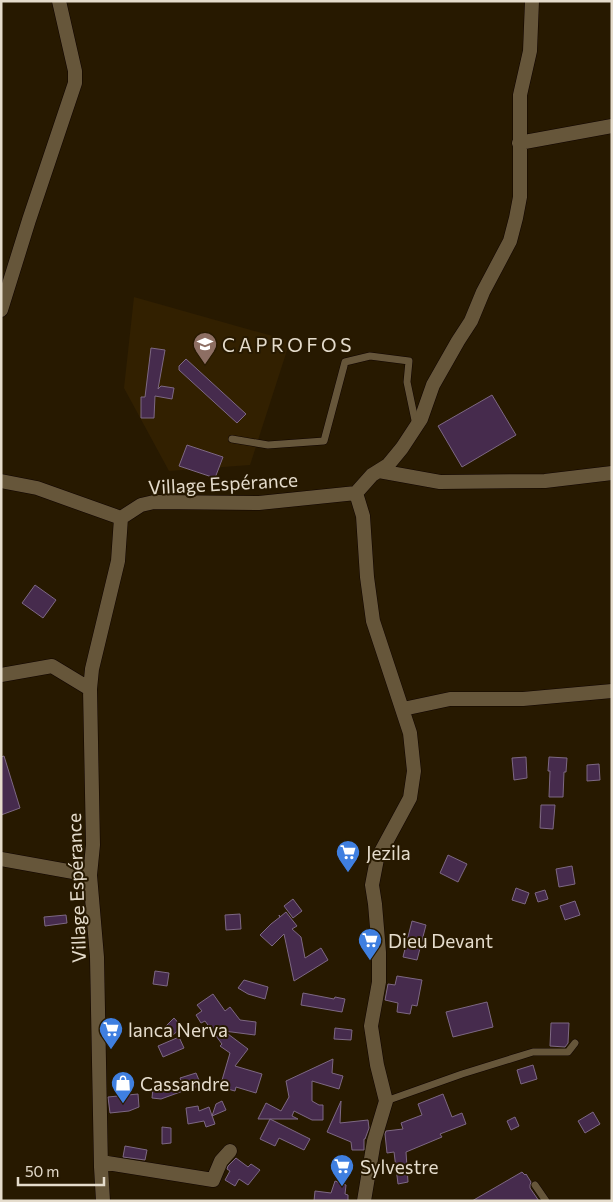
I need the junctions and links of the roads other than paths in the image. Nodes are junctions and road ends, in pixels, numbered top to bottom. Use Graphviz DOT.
graph roads {
  1 [pos="59,1"];
  2 [pos="532,1"];
  3 [pos="612,126"];
  4 [pos="519,144"];
  5 [pos="1,310"];
  6 [pos="416,426"];
  7 [pos="232,439"];
  8 [pos="379,471"];
  9 [pos="612,474"];
  10 [pos="1,481"];
  11 [pos="356,493"];
  12 [pos="121,518"];
  13 [pos="1,675"];
  14 [pos="90,689"];
  15 [pos="612,691"];
  16 [pos="403,709"];
  17 [pos="1,859"];
  18 [pos="90,875"];
  19 [pos="575,1043"];
  20 [pos="386,1101"];
  21 [pos="230,1151"];
  22 [pos="101,1162"];
  23 [pos="535,1185"];
  24 [pos="103,1201"];
  25 [pos="364,1201"];
  26 [pos="546,1201"];
  1 -- 5 [label="street"];
  2 -- 4 [label="street"];
  3 -- 4 [label="street"];
  4 -- 6 [label="street"];
  6 -- 7 [label="lane"];
  6 -- 8 [label="street"];
  8 -- 9 [label="street"];
  8 -- 11 [label="street"];
  10 -- 12 [label="street"];
  11 -- 12 [label="street, Village Espérance"];
  11 -- 16 [label="street"];
  12 -- 14 [label="street, Village Espérance"];
  13 -- 14 [label="street"];
  14 -- 18 [label="street, Village Espérance"];
  15 -- 16 [label="street"];
  16 -- 20 [label="street"];
  17 -- 18 [label="street"];
  18 -- 22 [label="street, Village Espérance"];
  19 -- 20 [label="lane"];
  20 -- 25 [label="street"];
  21 -- 22 [label="street"];
  22 -- 24 [label="street, Village Espérance"];
  23 -- 26 [label="lane"];
}
